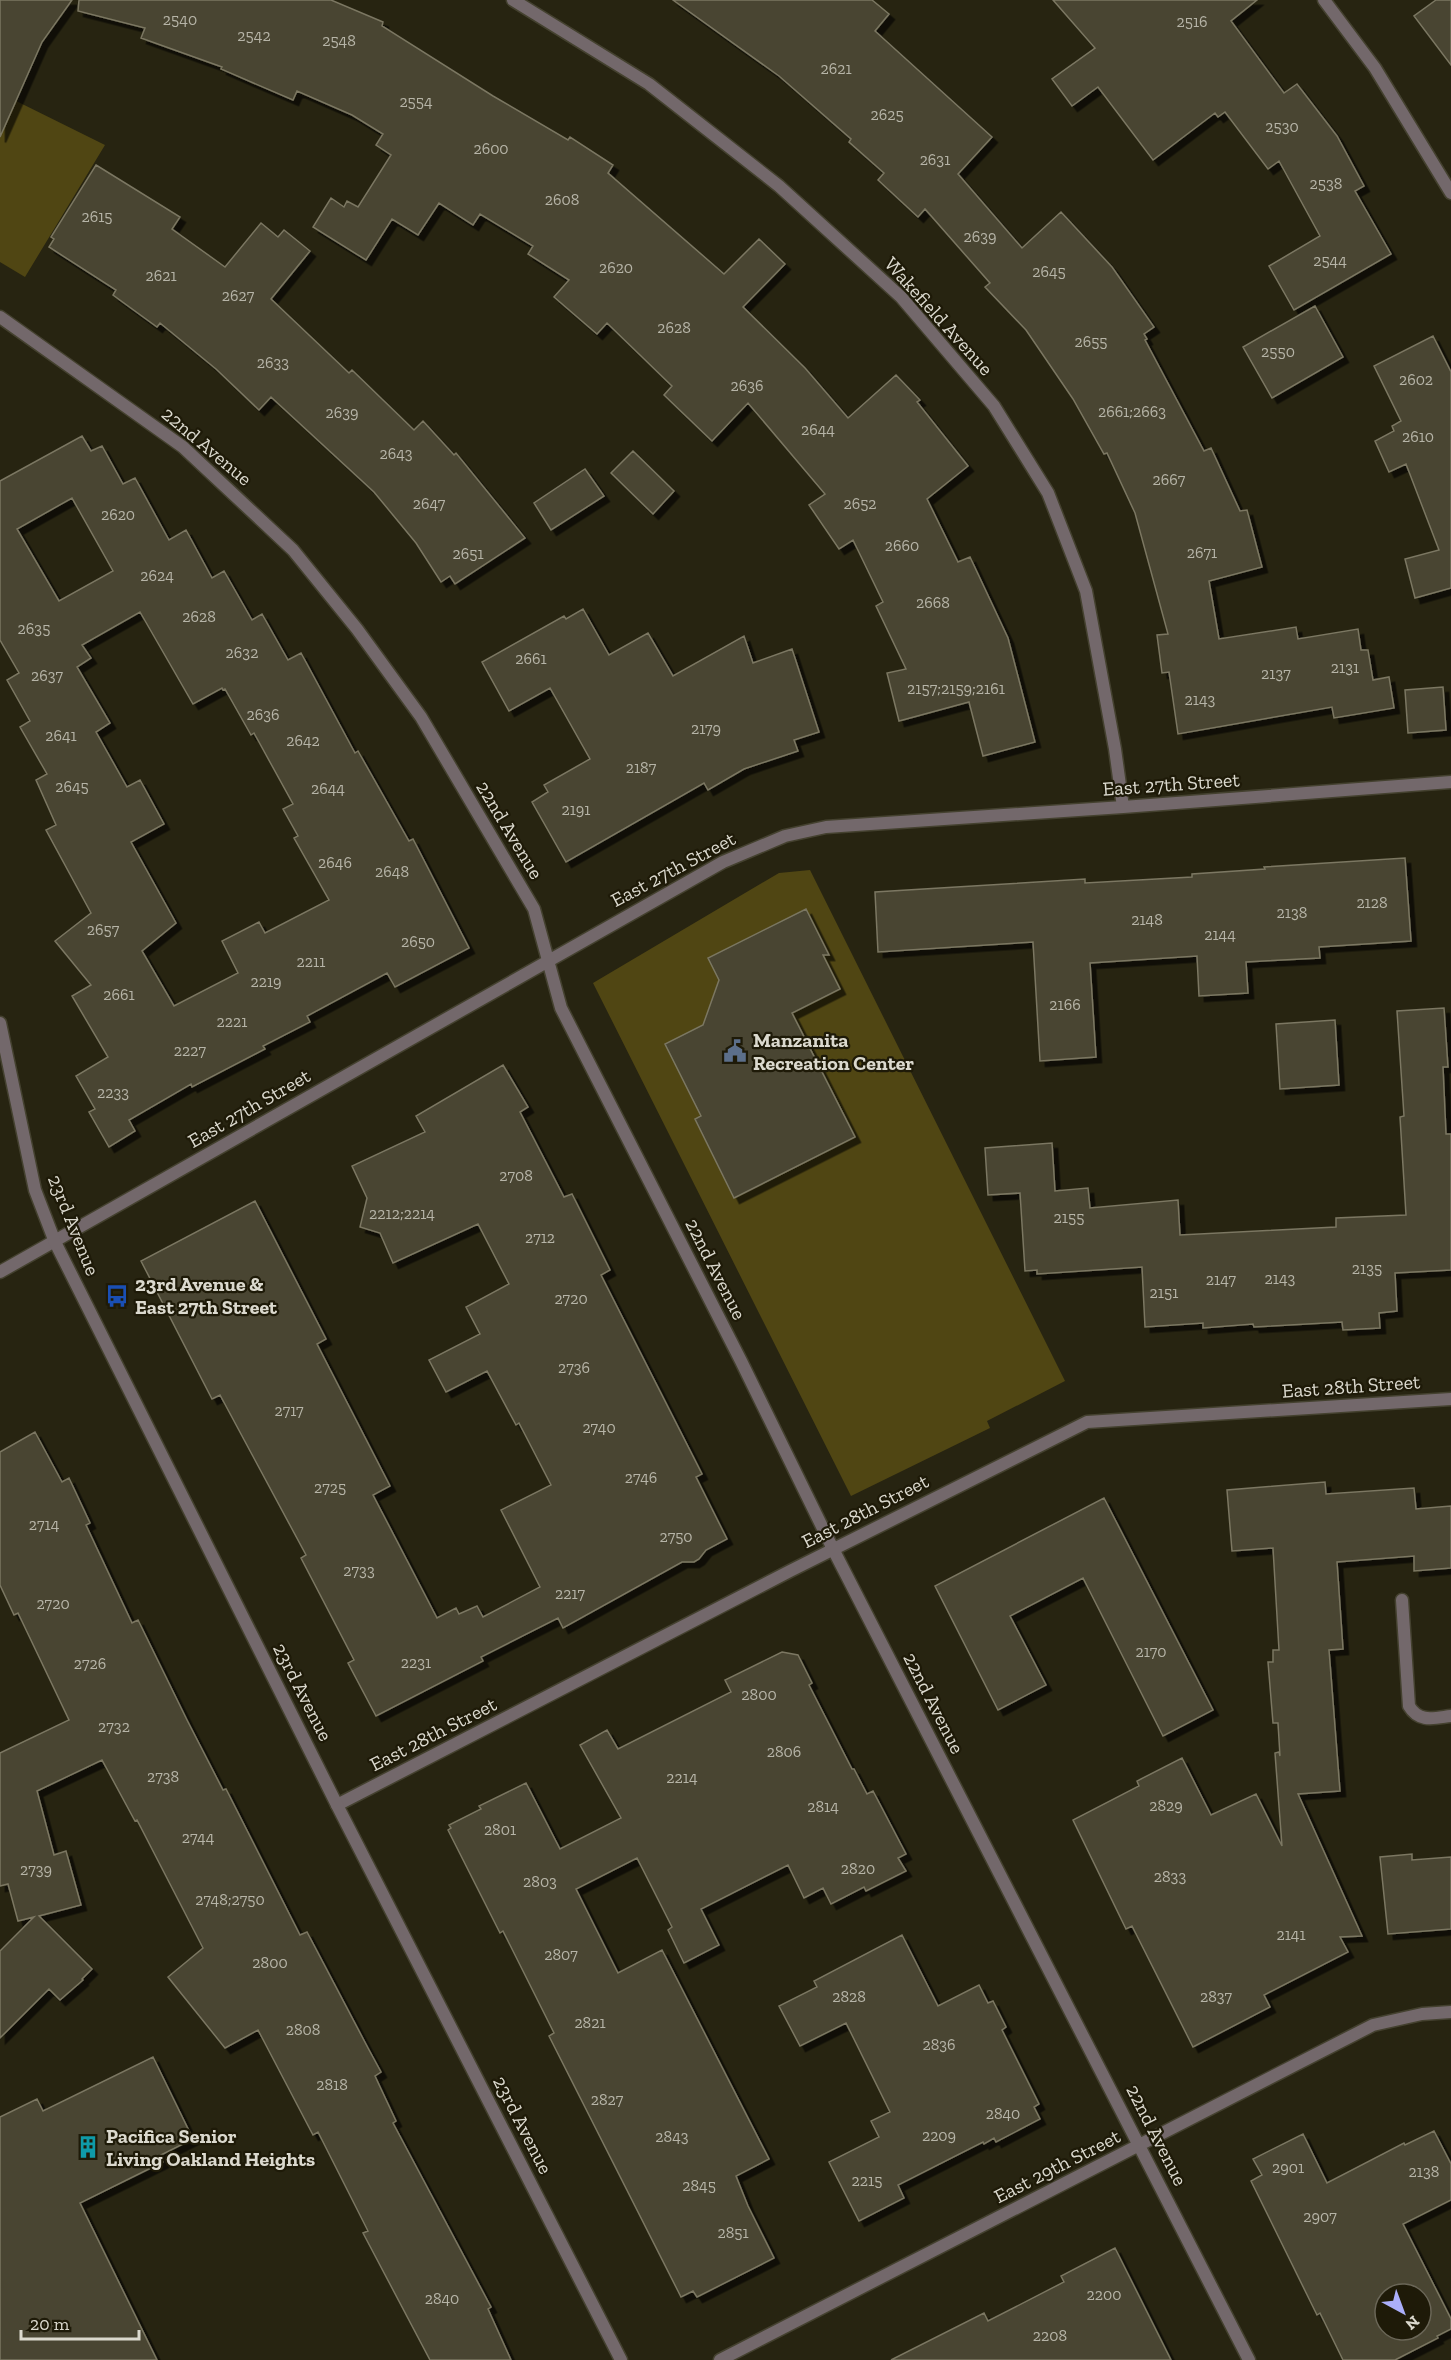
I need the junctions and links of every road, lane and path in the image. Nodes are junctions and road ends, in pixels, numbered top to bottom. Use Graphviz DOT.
graph roads {
  1 [pos="513,0"];
  2 [pos="1324,0"];
  3 [pos="1451,192"];
  4 [pos="0,317"];
  5 [pos="1451,782"];
  6 [pos="1123,807"];
  7 [pos="548,960"];
  8 [pos="0,1023"];
  9 [pos="55,1242"];
  10 [pos="0,1272"];
  11 [pos="1451,1399"];
  12 [pos="833,1550"];
  13 [pos="1402,1600"];
  14 [pos="1451,1716"];
  15 [pos="338,1805"];
  16 [pos="1451,2012"];
  17 [pos="1141,2146"];
  18 [pos="621,2360"];
  19 [pos="720,2360"];
  20 [pos="1249,2360"];
  1 -- 6 [label="street, Wakefield Avenue"];
  2 -- 3 [label="street"];
  4 -- 7 [label="street, 22nd Avenue"];
  5 -- 6 [label="street, East 27th Street"];
  6 -- 7 [label="street, East 27th Street"];
  7 -- 9 [label="street, East 27th Street"];
  7 -- 12 [label="street, 22nd Avenue"];
  8 -- 9 [label="street, 23rd Avenue"];
  9 -- 10 [label="street, East 27th Street"];
  9 -- 15 [label="street, 23rd Avenue"];
  11 -- 12 [label="street, East 28th Street"];
  12 -- 15 [label="street, East 28th Street"];
  12 -- 17 [label="street, 22nd Avenue"];
  13 -- 14 [label="street"];
  15 -- 18 [label="street, 23rd Avenue"];
  16 -- 17 [label="street, East 29th Street"];
  17 -- 19 [label="street, East 29th Street"];
  17 -- 20 [label="street, 22nd Avenue"];
}
